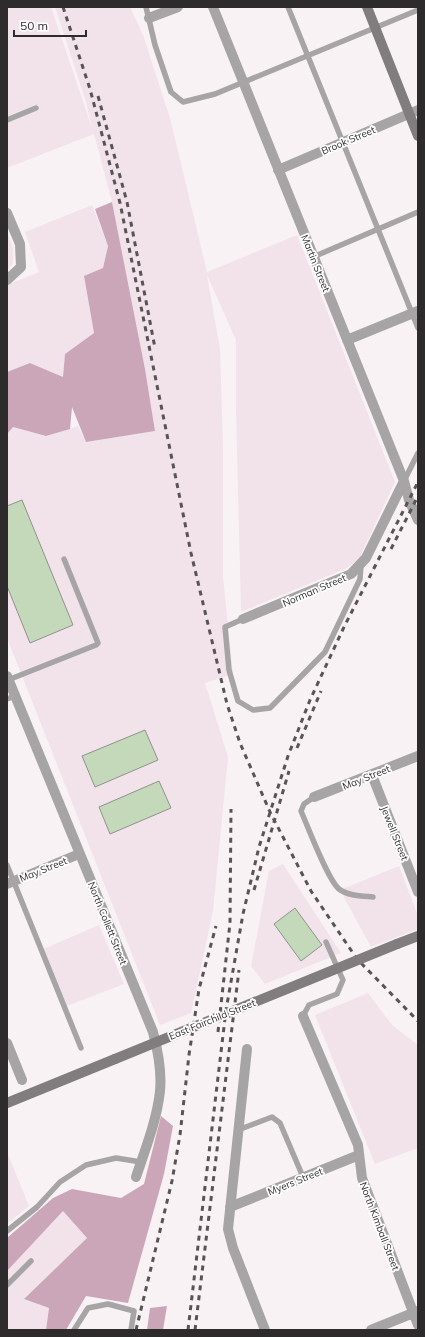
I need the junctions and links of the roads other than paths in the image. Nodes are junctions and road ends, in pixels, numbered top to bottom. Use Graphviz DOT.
graph roads {
  1 [pos="146,7"];
  2 [pos="178,7"];
  3 [pos="213,7"];
  4 [pos="288,7"];
  5 [pos="367,7"];
  6 [pos="418,10"];
  7 [pos="148,18"];
  8 [pos="375,26"];
  9 [pos="308,56"];
  10 [pos="243,83"];
  11 [pos="36,108"];
  12 [pos="414,112"];
  13 [pos="7,120"];
  14 [pos="418,136"];
  15 [pos="343,142"];
  16 [pos="278,170"];
  17 [pos="7,212"];
  18 [pos="418,212"];
  19 [pos="377,229"];
  20 [pos="314,257"];
  21 [pos="7,280"];
  22 [pos="415,312"];
  23 [pos="418,328"];
  24 [pos="348,340"];
  25 [pos="418,453"];
  26 [pos="404,481"];
  27 [pos="418,520"];
  28 [pos="64,558"];
  29 [pos="362,563"];
  30 [pos="243,619"];
  31 [pos="8,678"];
  32 [pos="11,697"];
  33 [pos="418,756"];
  34 [pos="372,775"];
  35 [pos="314,797"];
  36 [pos="79,854"];
  37 [pos="7,865"];
  38 [pos="10,882"];
  39 [pos="418,892"];
  40 [pos="373,897"];
  41 [pos="418,936"];
  42 [pos="326,942"];
  43 [pos="303,1016"];
  44 [pos="7,1043"];
  45 [pos="81,1048"];
  46 [pos="247,1049"];
  47 [pos="22,1080"];
  48 [pos="7,1103"];
  49 [pos="238,1130"];
  50 [pos="359,1155"];
  51 [pos="141,1162"];
  52 [pos="136,1177"];
  53 [pos="303,1177"];
  54 [pos="230,1206"];
  55 [pos="7,1230"];
  56 [pos="31,1261"];
  57 [pos="7,1285"];
  58 [pos="416,1312"];
  59 [pos="418,1324"];
  60 [pos="74,1330"];
  61 [pos="131,1330"];
  62 [pos="265,1330"];
  63 [pos="371,1330"];
  1 -- 7 [label="lane"];
  2 -- 7 [label="street"];
  3 -- 10 [label="street, Martin Street"];
  4 -- 9 [label="lane"];
  5 -- 8 [label="street"];
  6 -- 8 [label="lane"];
  7 -- 10 [label="lane"];
  8 -- 9 [label="lane"];
  8 -- 12 [label="street"];
  9 -- 10 [label="lane"];
  9 -- 15 [label="lane"];
  10 -- 16 [label="street, Martin Street"];
  11 -- 13 [label="lane"];
  12 -- 14 [label="street"];
  12 -- 15 [label="street, Brook Street"];
  15 -- 16 [label="street, Brook Street"];
  15 -- 19 [label="lane"];
  16 -- 20 [label="street, Martin Street"];
  17 -- 21 [label="street"];
  18 -- 19 [label="lane"];
  19 -- 20 [label="lane"];
  19 -- 22 [label="lane"];
  20 -- 24 [label="street, Martin Street"];
  22 -- 23 [label="lane"];
  22 -- 24 [label="street"];
  24 -- 26 [label="street, Martin Street"];
  25 -- 26 [label="lane"];
  26 -- 27 [label="street, Martin Street"];
  26 -- 29 [label="street, Norman Street"];
  28 -- 31 [label="lane"];
  29 -- 30 [label="street, Norman Street"];
  29 -- 30 [label="lane"];
  31 -- 32 [label="street, North Collett Street"];
  32 -- 36 [label="street, North Collett Street"];
  33 -- 34 [label="street, May Street"];
  34 -- 35 [label="street, May Street"];
  34 -- 39 [label="street, Jewell Street"];
  35 -- 40 [label="lane"];
  36 -- 38 [label="street, May Street"];
  36 -- 51 [label="street, North Collett Street"];
  37 -- 38 [label="lane"];
  38 -- 45 [label="lane"];
  41 -- 48 [label="street, East Fairchild Street, bridge"];
  42 -- 43 [label="lane"];
  43 -- 50 [label="street, North Kimball Street"];
  44 -- 47 [label="street"];
  46 -- 49 [label="street"];
  49 -- 53 [label="lane"];
  49 -- 54 [label="street"];
  50 -- 53 [label="street, Myers Street"];
  50 -- 58 [label="street, North Kimball Street"];
  51 -- 52 [label="street, North Collett Street"];
  51 -- 55 [label="lane"];
  53 -- 54 [label="street, Myers Street"];
  54 -- 62 [label="street"];
  56 -- 57 [label="lane"];
  58 -- 59 [label="street, North Kimball Street"];
  58 -- 63 [label="street"];
  60 -- 61 [label="lane"];
}
